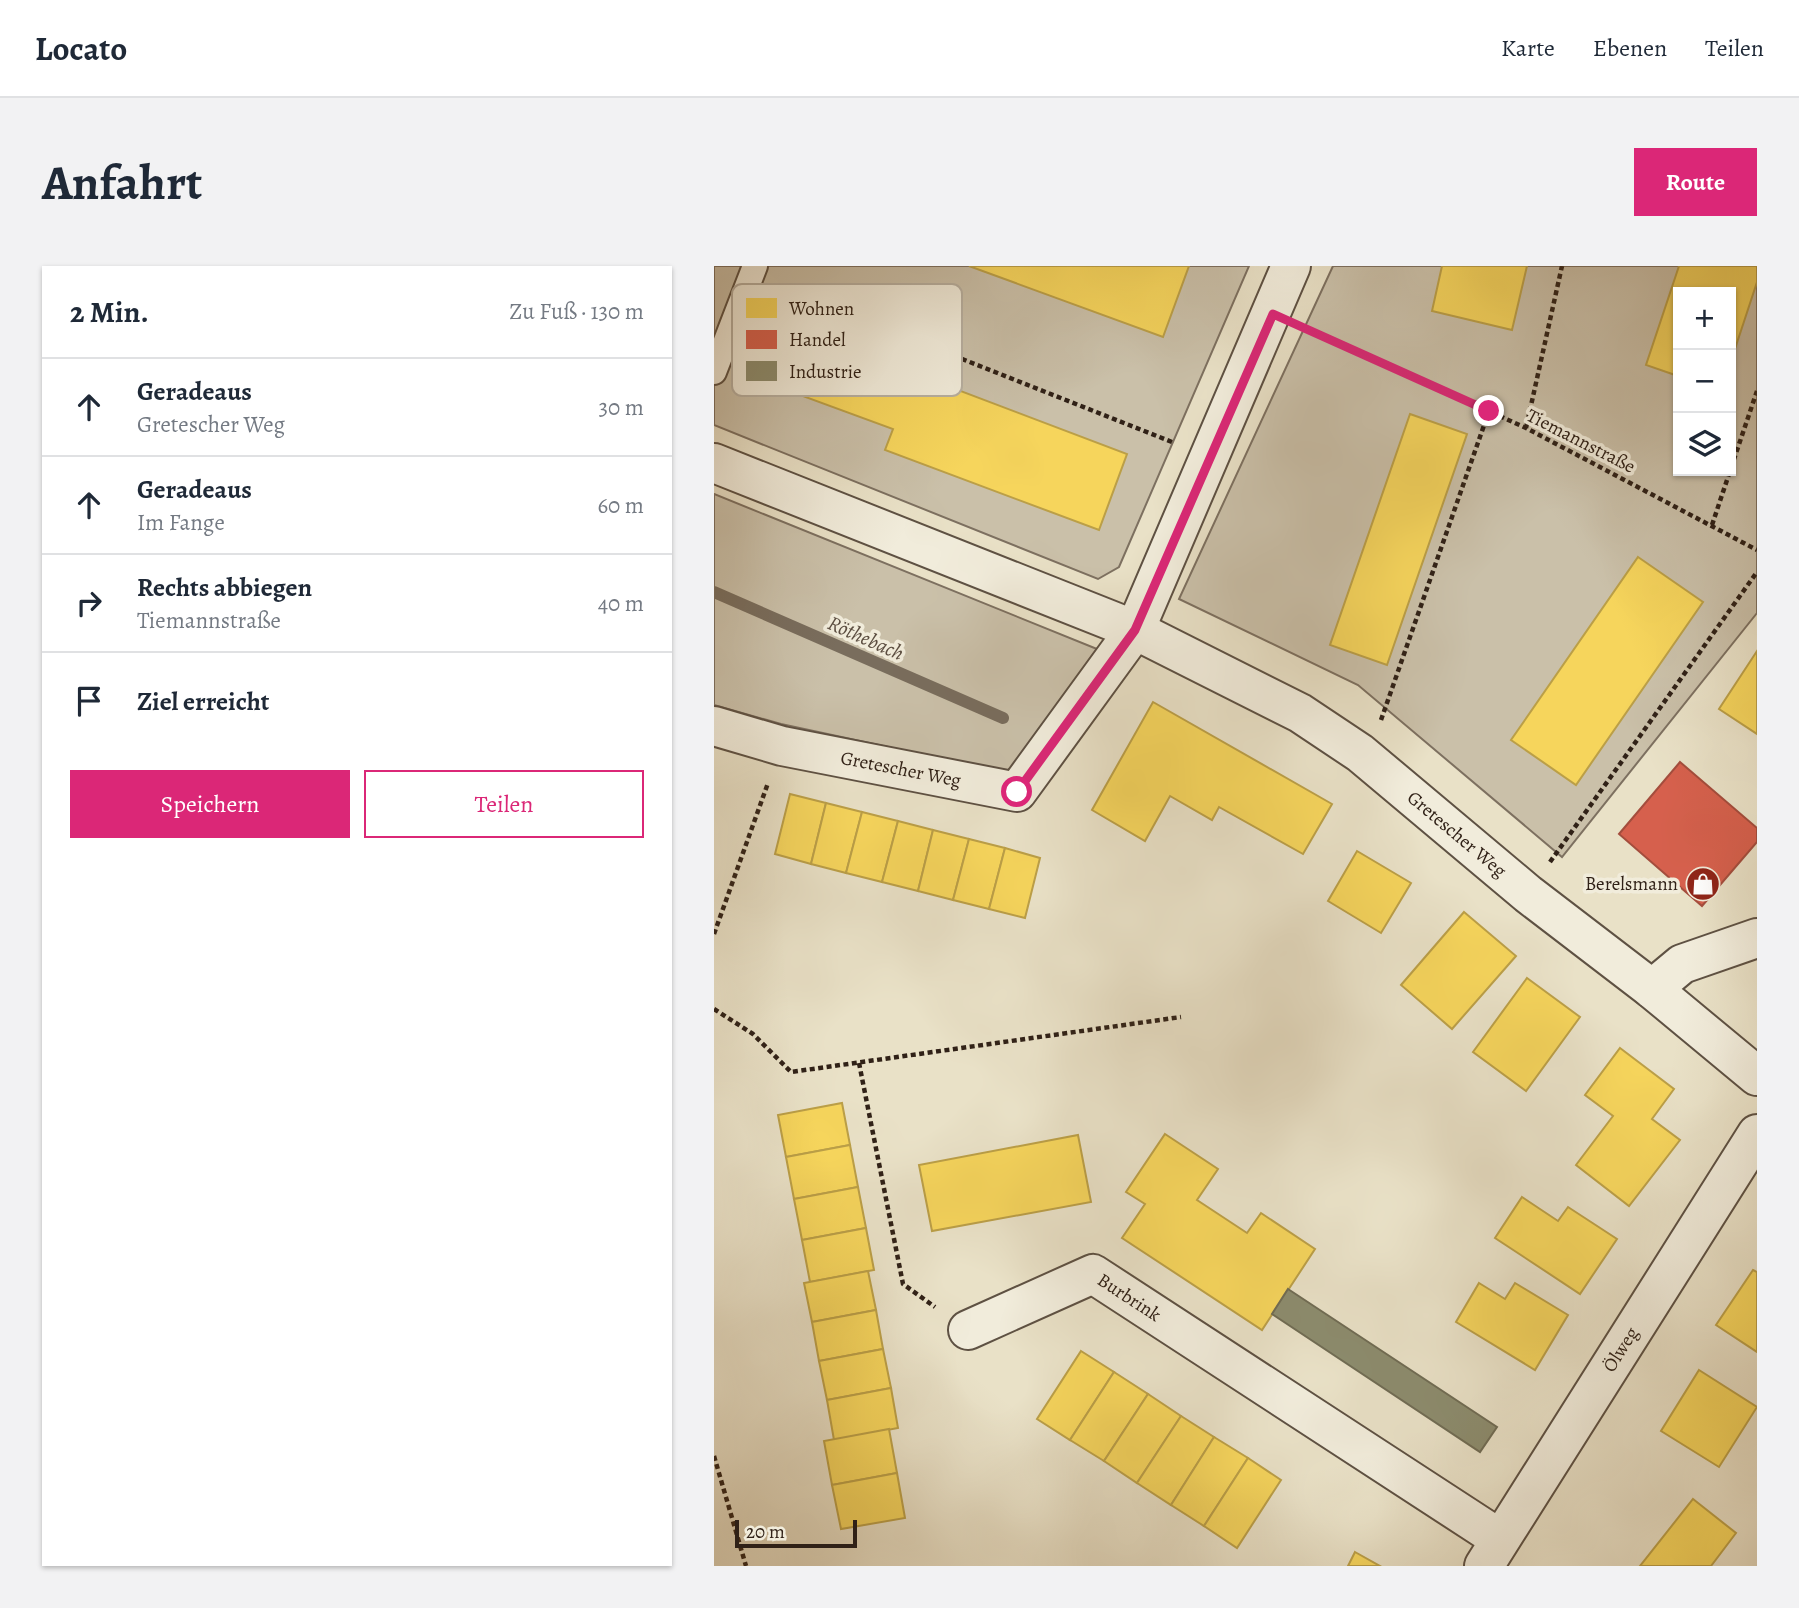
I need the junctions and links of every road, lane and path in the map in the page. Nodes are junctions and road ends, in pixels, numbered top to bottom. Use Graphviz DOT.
graph roads {
  1 [pos="1292,266"];
  2 [pos="1562,266"];
  3 [pos="754,271"];
  4 [pos="786,284"];
  5 [pos="1273,314"];
  6 [pos="732,327"];
  7 [pos="962,356"];
  8 [pos="714,372"];
  9 [pos="1757,391"];
  10 [pos="1489,411"];
  11 [pos="1526,428"];
  12 [pos="1736,452"];
  13 [pos="1208,456"];
  14 [pos="714,464"];
  15 [pos="1728,476"];
  16 [pos="1712,525"];
  17 [pos="1757,550"];
  18 [pos="1757,572"];
  19 [pos="1135,630"];
  20 [pos="714,726"];
  21 [pos="782,746"];
  22 [pos="1360,753"];
  23 [pos="1528,894"];
  24 [pos="714,934"];
  25 [pos="1757,938"];
  26 [pos="1652,989"];
  27 [pos="714,1009"];
  28 [pos="1181,1017"];
  29 [pos="859,1063"];
  30 [pos="1757,1076"];
  31 [pos="1757,1135"];
  32 [pos="968,1330"];
  33 [pos="714,1456"];
  34 [pos="714,1462"];
  35 [pos="1492,1553"];
  36 [pos="746,1566"];
  1 -- 5 [label="street"];
  2 -- 11 [label="path"];
  3 -- 4 [label="path"];
  5 -- 10 [label="path, Tiemannstraße"];
  5 -- 13 [label="street"];
  6 -- 8 [label="lane"];
  7 -- 13 [label="path"];
  9 -- 12 [label="path"];
  10 -- 11 [label="path, Tiemannstraße"];
  10 -- 22 [label="path"];
  11 -- 16 [label="path, Tiemannstraße"];
  13 -- 19 [label="street"];
  14 -- 19 [label="street, Gretescher Weg"];
  15 -- 16 [label="path"];
  16 -- 17 [label="path, Tiemannstraße"];
  18 -- 23 [label="path"];
  19 -- 21 [label="street, Gretescher Weg"];
  19 -- 22 [label="street, Gretescher Weg"];
  20 -- 21 [label="street, Gretescher Weg"];
  21 -- 24 [label="path"];
  22 -- 23 [label="street, Gretescher Weg"];
  23 -- 26 [label="street, Gretescher Weg"];
  25 -- 26 [label="street"];
  26 -- 30 [label="street, Gretescher Weg"];
  27 -- 29 [label="path"];
  28 -- 29 [label="path"];
  29 -- 32 [label="path"];
  31 -- 35 [label="street, Ölweg"];
  32 -- 35 [label="street, Burbrink"];
  33 -- 34 [label="path"];
  34 -- 36 [label="path"];
}
